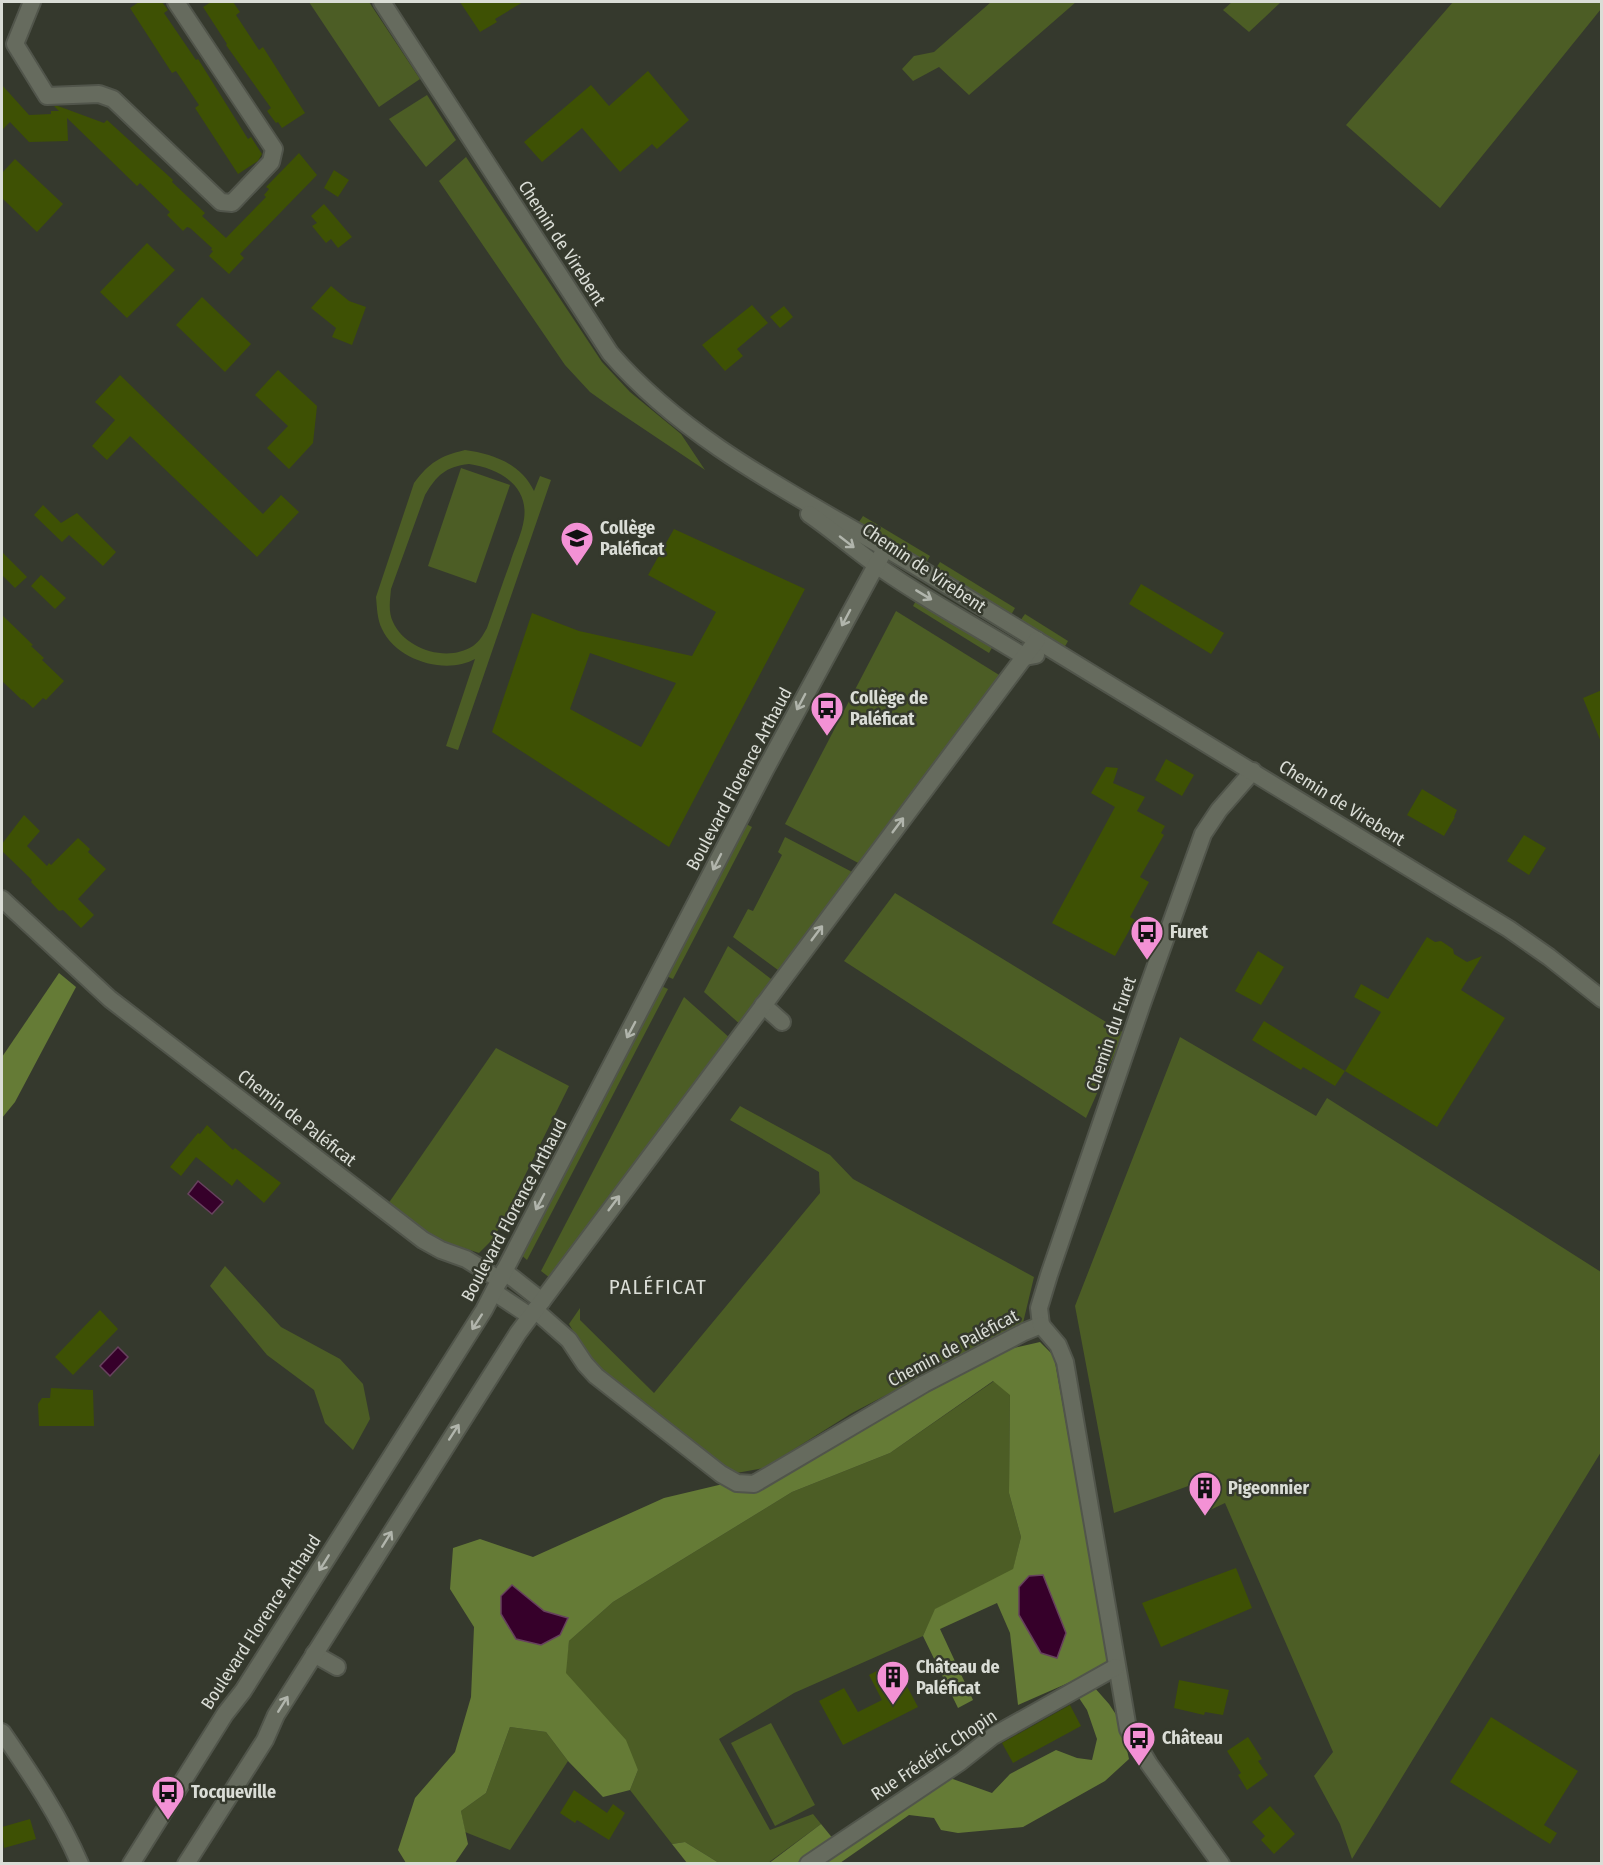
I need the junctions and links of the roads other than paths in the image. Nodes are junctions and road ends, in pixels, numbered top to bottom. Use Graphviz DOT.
graph roads {
  1 [pos="32,2"];
  2 [pos="176,2"];
  3 [pos="382,2"];
  4 [pos="750,469"];
  5 [pos="886,547"];
  6 [pos="875,564"];
  7 [pos="1037,640"];
  8 [pos="1055,651"];
  9 [pos="1025,657"];
  10 [pos="1254,771"];
  11 [pos="2,899"];
  12 [pos="1602,999"];
  13 [pos="763,1005"];
  14 [pos="782,1022"];
  15 [pos="499,1281"];
  16 [pos="536,1309"];
  17 [pos="1041,1325"];
  18 [pos="315,1654"];
  19 [pos="337,1667"];
  20 [pos="1116,1667"];
  21 [pos="2,1732"];
  22 [pos="80,1863"];
  23 [pos="132,1863"];
  24 [pos="186,1863"];
  25 [pos="808,1863"];
  26 [pos="1221,1863"];
  1 -- 2 [label="street"];
  3 -- 4 [label="street, Chemin de Virebent"];
  4 -- 5 [label="street, Chemin de Virebent"];
  4 -- 6 [label="street, Chemin de Virebent, one-way"];
  5 -- 6 [label="street, Boulevard Florence Arthaud"];
  5 -- 7 [label="street, Chemin de Virebent"];
  6 -- 9 [label="street, Chemin de Virebent, one-way"];
  6 -- 15 [label="street, Boulevard Florence Arthaud, one-way"];
  7 -- 8 [label="street, Chemin de Virebent"];
  7 -- 9 [label="street"];
  8 -- 9 [label="street"];
  8 -- 10 [label="street, Chemin de Virebent"];
  13 -- 9 [label="street, one-way"];
  10 -- 12 [label="street, Chemin de Virebent"];
  10 -- 17 [label="street, Chemin du Furet"];
  11 -- 15 [label="street, Chemin de Paléficat"];
  13 -- 14 [label="street"];
  16 -- 13 [label="street, one-way"];
  15 -- 16 [label="street"];
  15 -- 16 [label="street"];
  15 -- 23 [label="street, Boulevard Florence Arthaud, one-way"];
  16 -- 17 [label="street, Chemin de Paléficat"];
  18 -- 16 [label="street, one-way"];
  17 -- 20 [label="street, Chemin de Paléficat"];
  18 -- 19 [label="street"];
  24 -- 18 [label="street, one-way"];
  20 -- 25 [label="street, Rue Frédéric Chopin"];
  20 -- 26 [label="street, Chemin de Paléficat"];
  21 -- 22 [label="street"];
}
